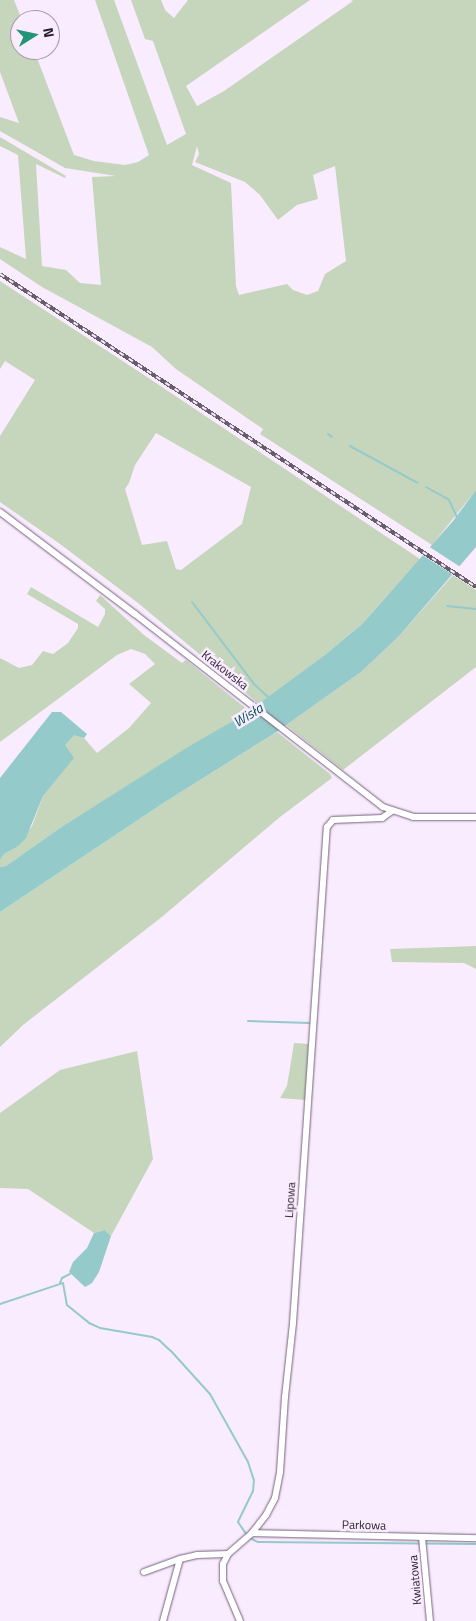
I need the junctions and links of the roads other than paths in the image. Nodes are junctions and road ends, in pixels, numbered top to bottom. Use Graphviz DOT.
graph roads {
  1 [pos="0,512"];
  2 [pos="392,811"];
  3 [pos="476,817"];
  4 [pos="252,1533"];
  5 [pos="476,1538"];
  6 [pos="423,1541"];
  7 [pos="228,1554"];
  8 [pos="180,1560"];
  9 [pos="144,1572"];
  10 [pos="162,1621"];
  11 [pos="240,1621"];
  12 [pos="430,1621"];
  1 -- 2 [label="street, Krakowska"];
  2 -- 3 [label="street, Krakowska"];
  2 -- 4 [label="street, Lipowa"];
  4 -- 6 [label="street, Parkowa"];
  4 -- 7 [label="street, Lipowa"];
  5 -- 6 [label="street, Parkowa"];
  6 -- 12 [label="street, Kwiatowa"];
  7 -- 8 [label="street"];
  7 -- 11 [label="street"];
  8 -- 9 [label="street"];
  8 -- 10 [label="street"];
}
